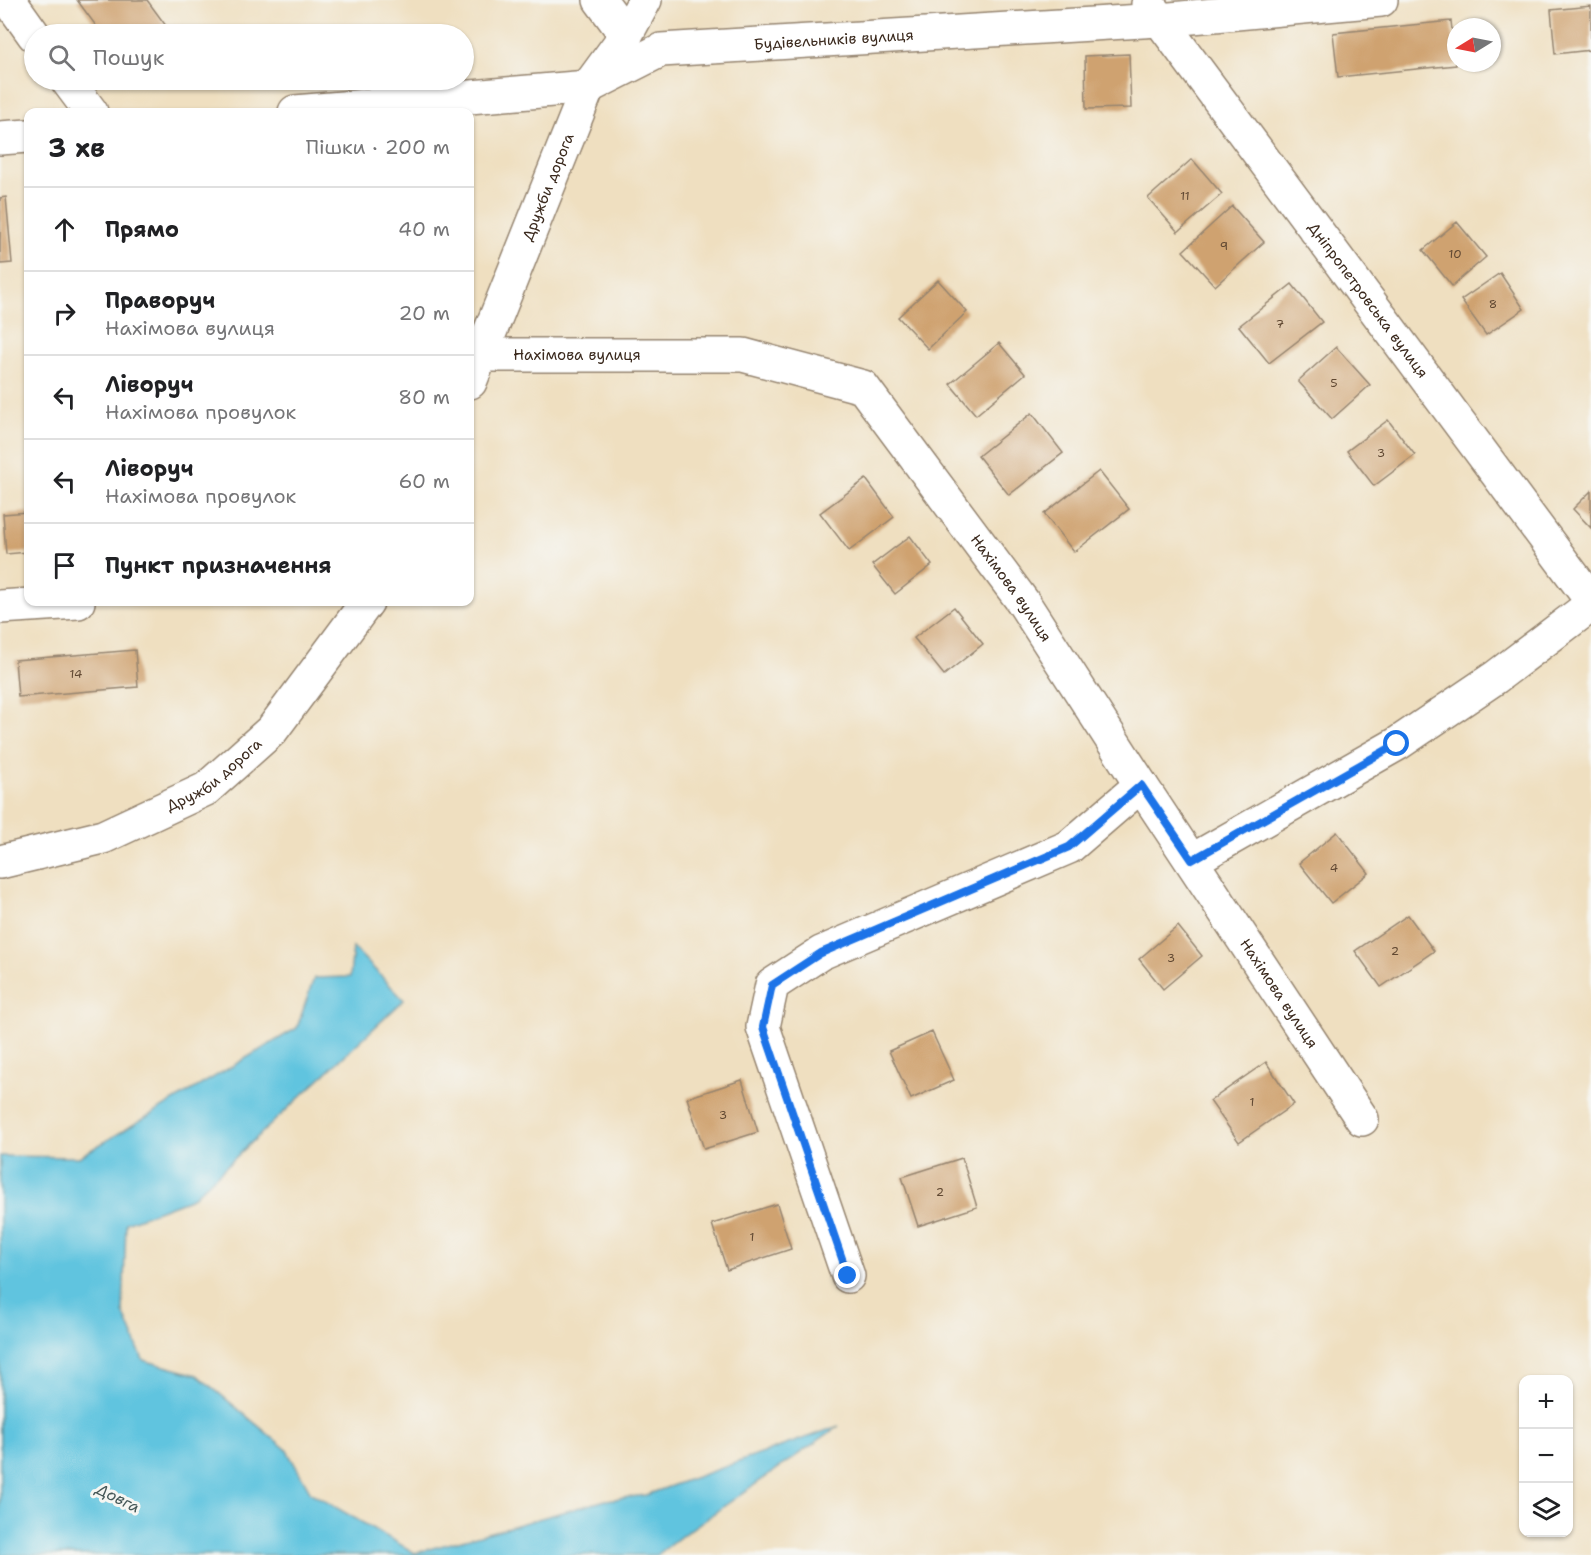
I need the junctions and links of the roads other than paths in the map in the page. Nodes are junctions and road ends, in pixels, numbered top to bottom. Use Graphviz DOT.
graph roads {
  1 [pos="9,0"];
  2 [pos="600,0"];
  3 [pos="645,0"];
  4 [pos="1381,0"];
  5 [pos="1152,10"];
  6 [pos="26,24"];
  7 [pos="626,35"];
  8 [pos="588,87"];
  9 [pos="74,90"];
  10 [pos="88,108"];
  11 [pos="342,108"];
  12 [pos="24,136"];
  13 [pos="0,138"];
  14 [pos="475,369"];
  15 [pos="1591,600"];
  16 [pos="24,605"];
  17 [pos="1591,605"];
  18 [pos="364,606"];
  19 [pos="0,607"];
  20 [pos="1141,785"];
  21 [pos="1192,860"];
  22 [pos="0,862"];
  23 [pos="1362,1119"];
  24 [pos="848,1276"];
  1 -- 6 [label="street"];
  2 -- 7 [label="street"];
  3 -- 7 [label="street, Дружби дорога"];
  4 -- 5 [label="street, Будівельників вулиця"];
  5 -- 8 [label="street, Будівельників вулиця"];
  5 -- 15 [label="street, Дніпропетровська вулиця"];
  7 -- 8 [label="street, Дружби дорога"];
  8 -- 11 [label="street, Будівельників вулиця"];
  8 -- 14 [label="street, Дружби дорога"];
  9 -- 10 [label="street"];
  12 -- 13 [label="street"];
  14 -- 20 [label="street, Нахімова вулиця"];
  16 -- 19 [label="street"];
  17 -- 21 [label="street"];
  18 -- 22 [label="street, Дружби дорога"];
  20 -- 21 [label="street, Нахімова вулиця"];
  20 -- 24 [label="street"];
  21 -- 23 [label="street, Нахімова вулиця"];
}
